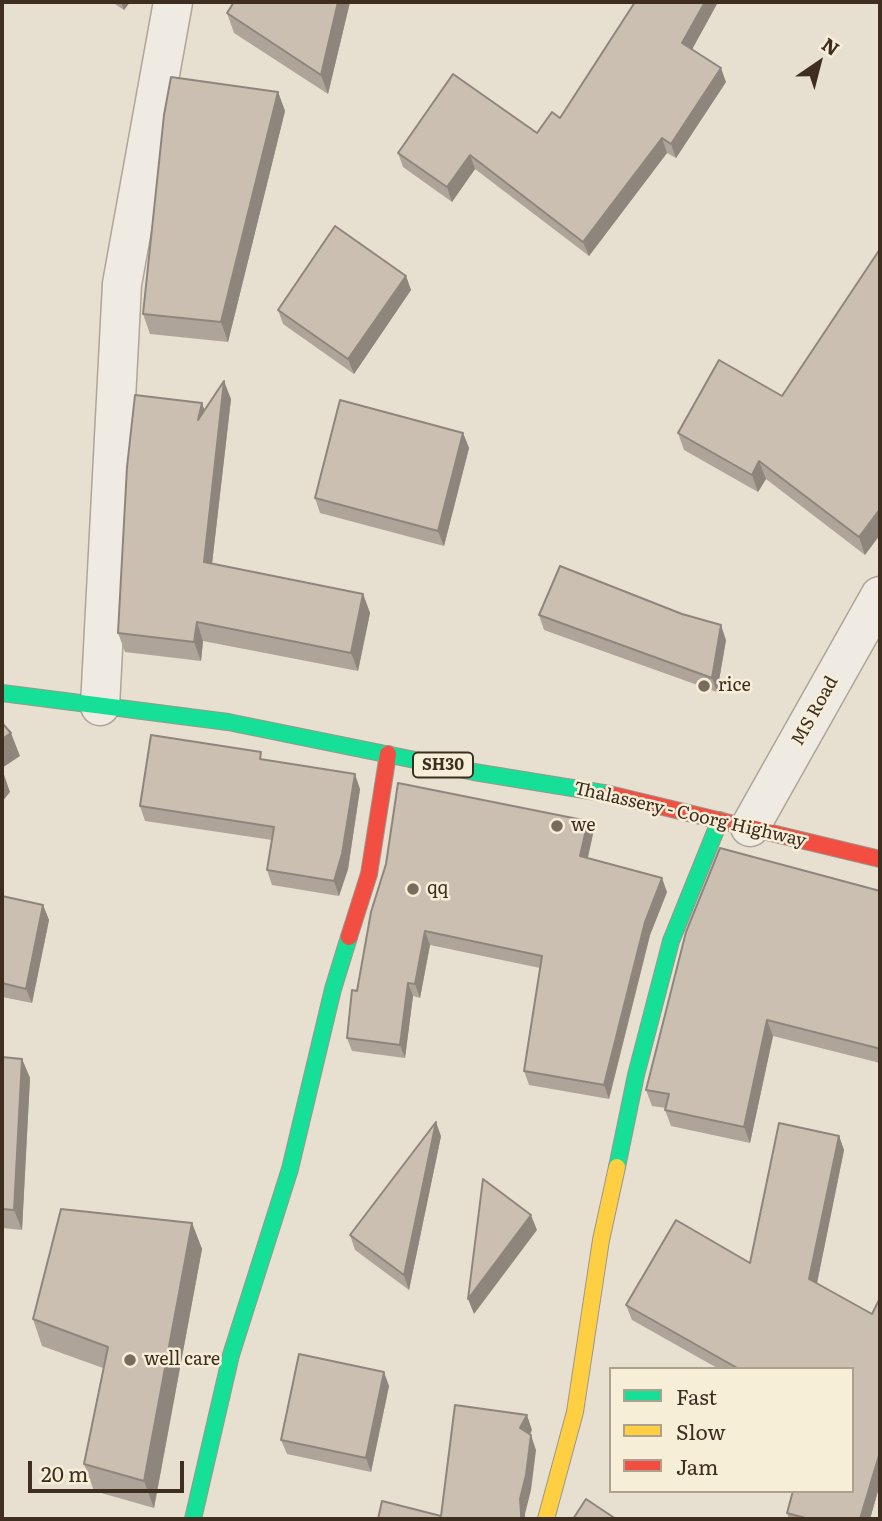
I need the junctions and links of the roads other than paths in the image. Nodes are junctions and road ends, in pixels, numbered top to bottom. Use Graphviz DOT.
graph roads {
  1 [pos="173,2"];
  2 [pos="880,596"];
  3 [pos="2,693"];
  4 [pos="100,706"];
  5 [pos="388,754"];
  6 [pos="735,823"];
  7 [pos="880,859"];
  8 [pos="192,1519"];
  9 [pos="546,1519"];
  1 -- 4 [label="street"];
  2 -- 6 [label="street, MS Road"];
  3 -- 4 [label="street, Thalassery - Coorg Highway / SH30"];
  4 -- 5 [label="street, Thalassery - Coorg Highway / SH30"];
  5 -- 6 [label="street, Thalassery - Coorg Highway / SH30"];
  5 -- 8 [label="street"];
  6 -- 7 [label="street, Thalassery - Coorg Highway / SH30"];
  6 -- 9 [label="street"];
}
